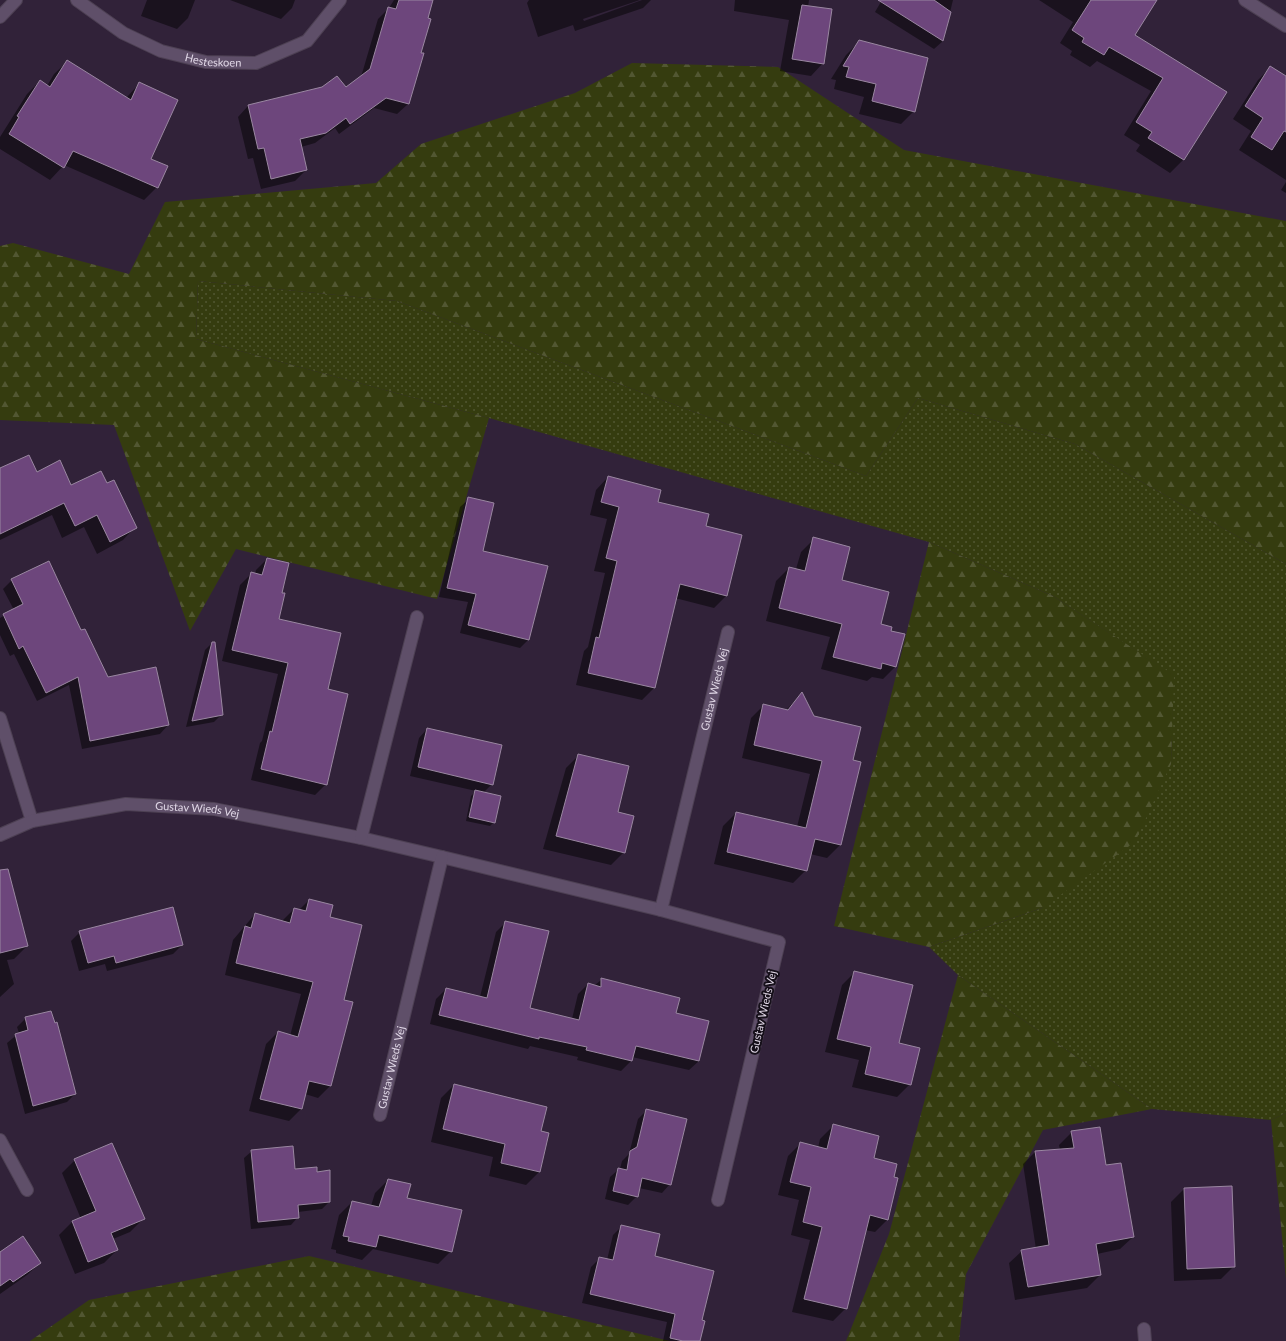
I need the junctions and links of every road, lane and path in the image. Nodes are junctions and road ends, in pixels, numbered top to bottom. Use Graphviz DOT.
graph roads {
  1 [pos="16,0"];
  2 [pos="77,0"];
  3 [pos="340,0"];
  4 [pos="1245,0"];
  5 [pos="0,16"];
  6 [pos="1286,26"];
  7 [pos="417,617"];
  8 [pos="728,632"];
  9 [pos="0,718"];
  10 [pos="32,822"];
  11 [pos="0,835"];
  12 [pos="361,838"];
  13 [pos="442,857"];
  14 [pos="661,910"];
  15 [pos="380,1115"];
  16 [pos="0,1140"];
  17 [pos="27,1190"];
  18 [pos="718,1200"];
  19 [pos="1144,1328"];
  20 [pos="1145,1341"];
  1 -- 5 [label="street"];
  2 -- 3 [label="street, Hesteskoen"];
  4 -- 6 [label="street"];
  7 -- 12 [label="street"];
  8 -- 14 [label="street, Gustav Wieds Vej"];
  9 -- 10 [label="street"];
  10 -- 11 [label="street, Gustav Wieds Vej"];
  10 -- 12 [label="street, Gustav Wieds Vej"];
  12 -- 13 [label="street, Gustav Wieds Vej"];
  13 -- 14 [label="street, Gustav Wieds Vej"];
  13 -- 15 [label="street, Gustav Wieds Vej"];
  14 -- 18 [label="street, Gustav Wieds Vej"];
  16 -- 17 [label="street"];
  19 -- 20 [label="street"];
}
